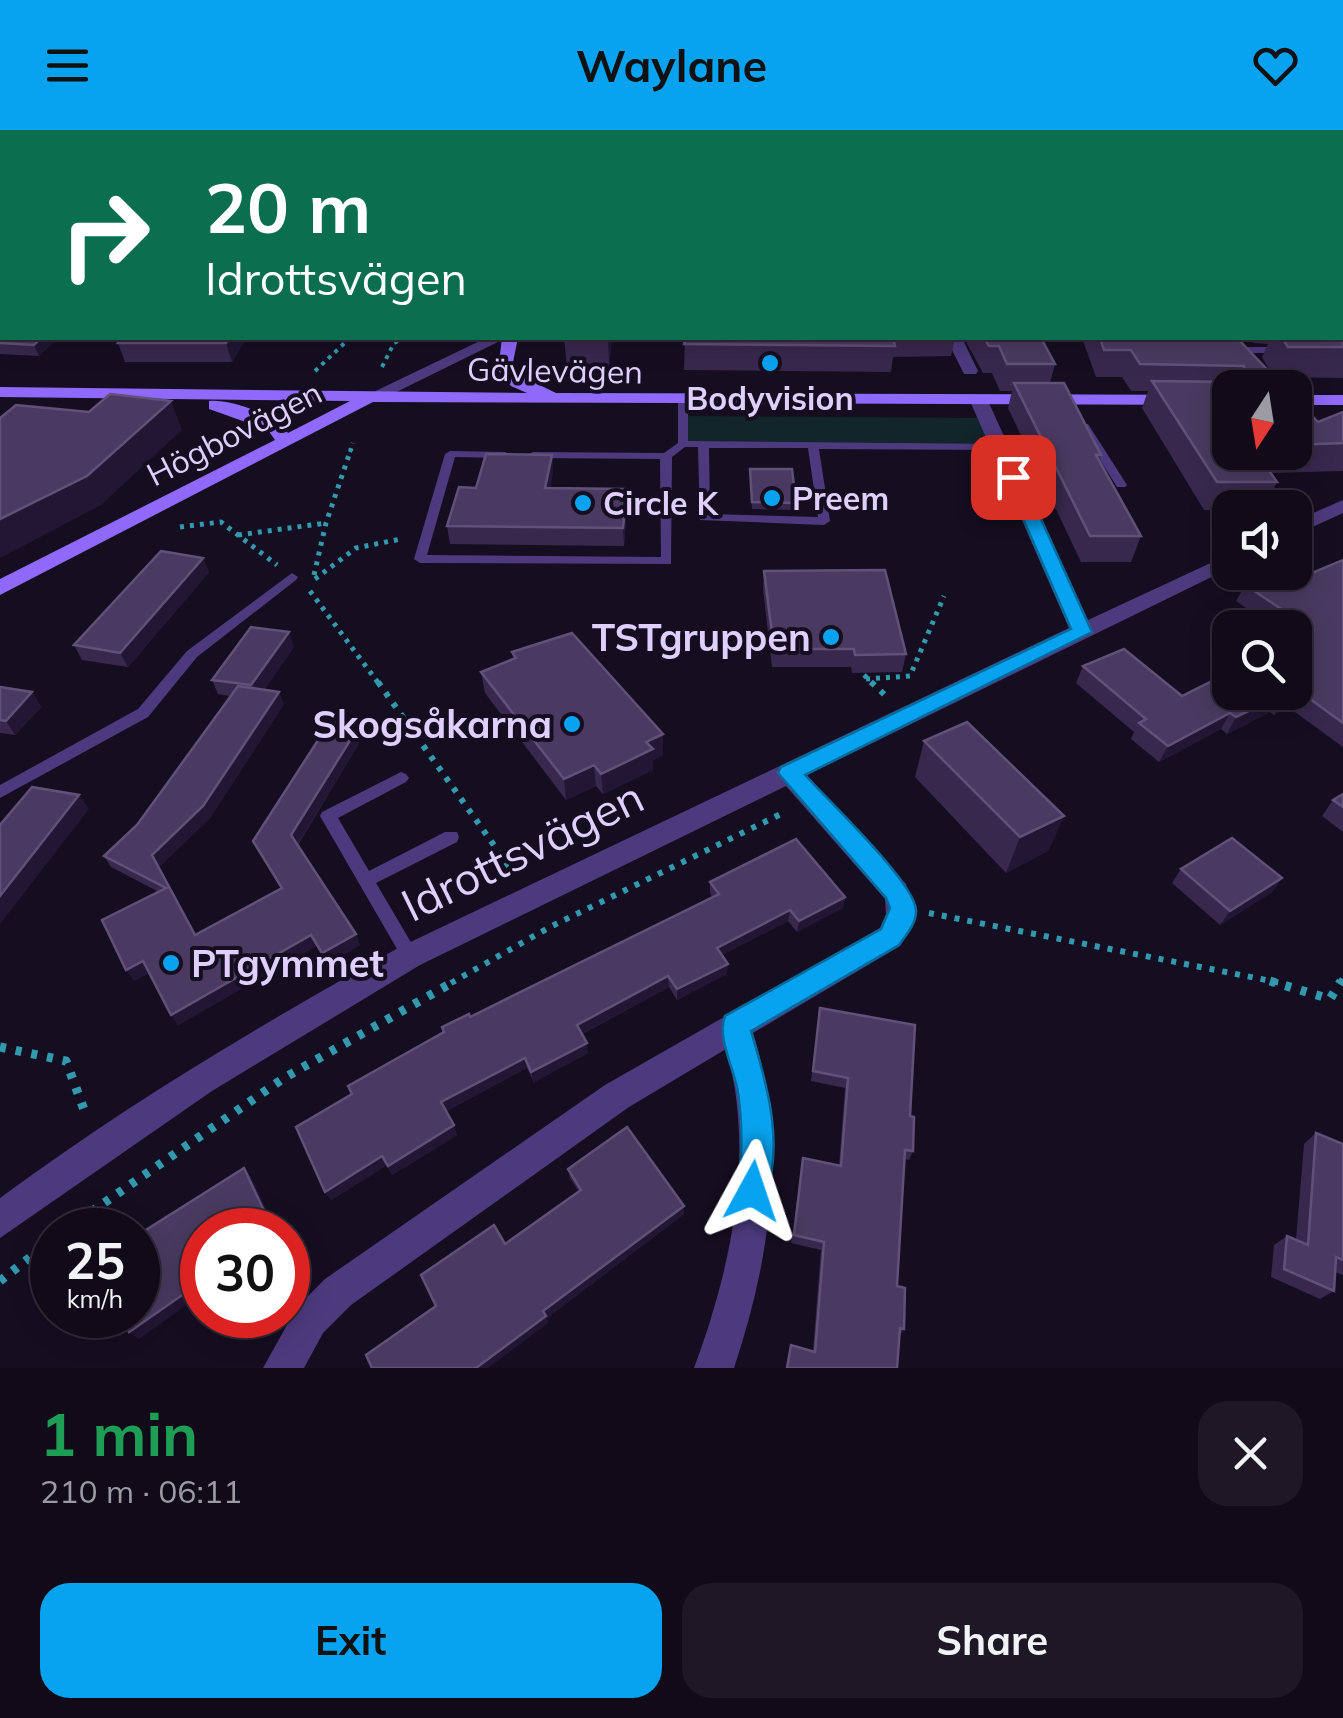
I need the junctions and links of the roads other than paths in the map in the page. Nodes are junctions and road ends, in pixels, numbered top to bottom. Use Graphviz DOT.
graph roads {
  1 [pos="494,340"];
  2 [pos="509,340"];
  3 [pos="955,340"];
  4 [pos="1223,340"];
  5 [pos="1212,350"];
  6 [pos="1230,350"];
  7 [pos="1305,350"];
  8 [pos="970,372"];
  9 [pos="0,392"];
  10 [pos="179,395"];
  11 [pos="370,398"];
  12 [pos="568,400"];
  13 [pos="1212,400"];
  14 [pos="1312,400"];
  15 [pos="1343,400"];
  16 [pos="683,401"];
  17 [pos="979,401"];
  18 [pos="1070,401"];
  19 [pos="284,440"];
  20 [pos="682,444"];
  21 [pos="703,444"];
  22 [pos="814,445"];
  23 [pos="1000,447"];
  24 [pos="666,456"];
  25 [pos="1122,484"];
  26 [pos="1340,511"];
  27 [pos="1312,522"];
  28 [pos="1212,569"];
  29 [pos="292,577"];
  30 [pos="0,588"];
  31 [pos="1082,632"];
  32 [pos="790,773"];
  33 [pos="402,778"];
  34 [pos="0,792"];
  35 [pos="451,837"];
  36 [pos="364,881"];
  37 [pos="410,956"];
  38 [pos="735,1026"];
  39 [pos="0,1220"];
  40 [pos="283,1368"];
  41 [pos="714,1368"];
  1 -- 11 [label="street, Högbovägen"];
  2 -- 12 [label="main road"];
  3 -- 8 [label="street"];
  4 -- 6 [label="lane"];
  5 -- 6 [label="lane"];
  6 -- 7 [label="lane"];
  9 -- 10 [label="main road, Gävlevägen"];
  10 -- 11 [label="main road, Gävlevägen"];
  10 -- 19 [label="main road"];
  11 -- 12 [label="main road, Gävlevägen"];
  11 -- 19 [label="main road, Högbovägen"];
  12 -- 16 [label="main road, Gävlevägen"];
  13 -- 18 [label="main road, Gävlevägen"];
  14 -- 15 [label="main road"];
  16 -- 17 [label="main road, Gävlevägen"];
  16 -- 20 [label="lane"];
  17 -- 18 [label="main road, Gävlevägen"];
  17 -- 23 [label="street"];
  18 -- 25 [label="lane"];
  19 -- 30 [label="main road, Högbovägen"];
  20 -- 21 [label="lane"];
  20 -- 24 [label="lane"];
  21 -- 22 [label="lane"];
  21 -- 22 [label="lane"];
  22 -- 23 [label="lane"];
  23 -- 31 [label="street"];
  24 -- 24 [label="lane"];
  26 -- 27 [label="street"];
  28 -- 31 [label="street, Idrottsvägen"];
  29 -- 34 [label="lane"];
  31 -- 32 [label="street, Idrottsvägen"];
  32 -- 37 [label="street, Idrottsvägen"];
  32 -- 38 [label="street"];
  33 -- 36 [label="lane"];
  35 -- 36 [label="lane"];
  36 -- 37 [label="lane"];
  37 -- 39 [label="street, Idrottsvägen"];
  38 -- 40 [label="street"];
  38 -- 41 [label="street"];
}
